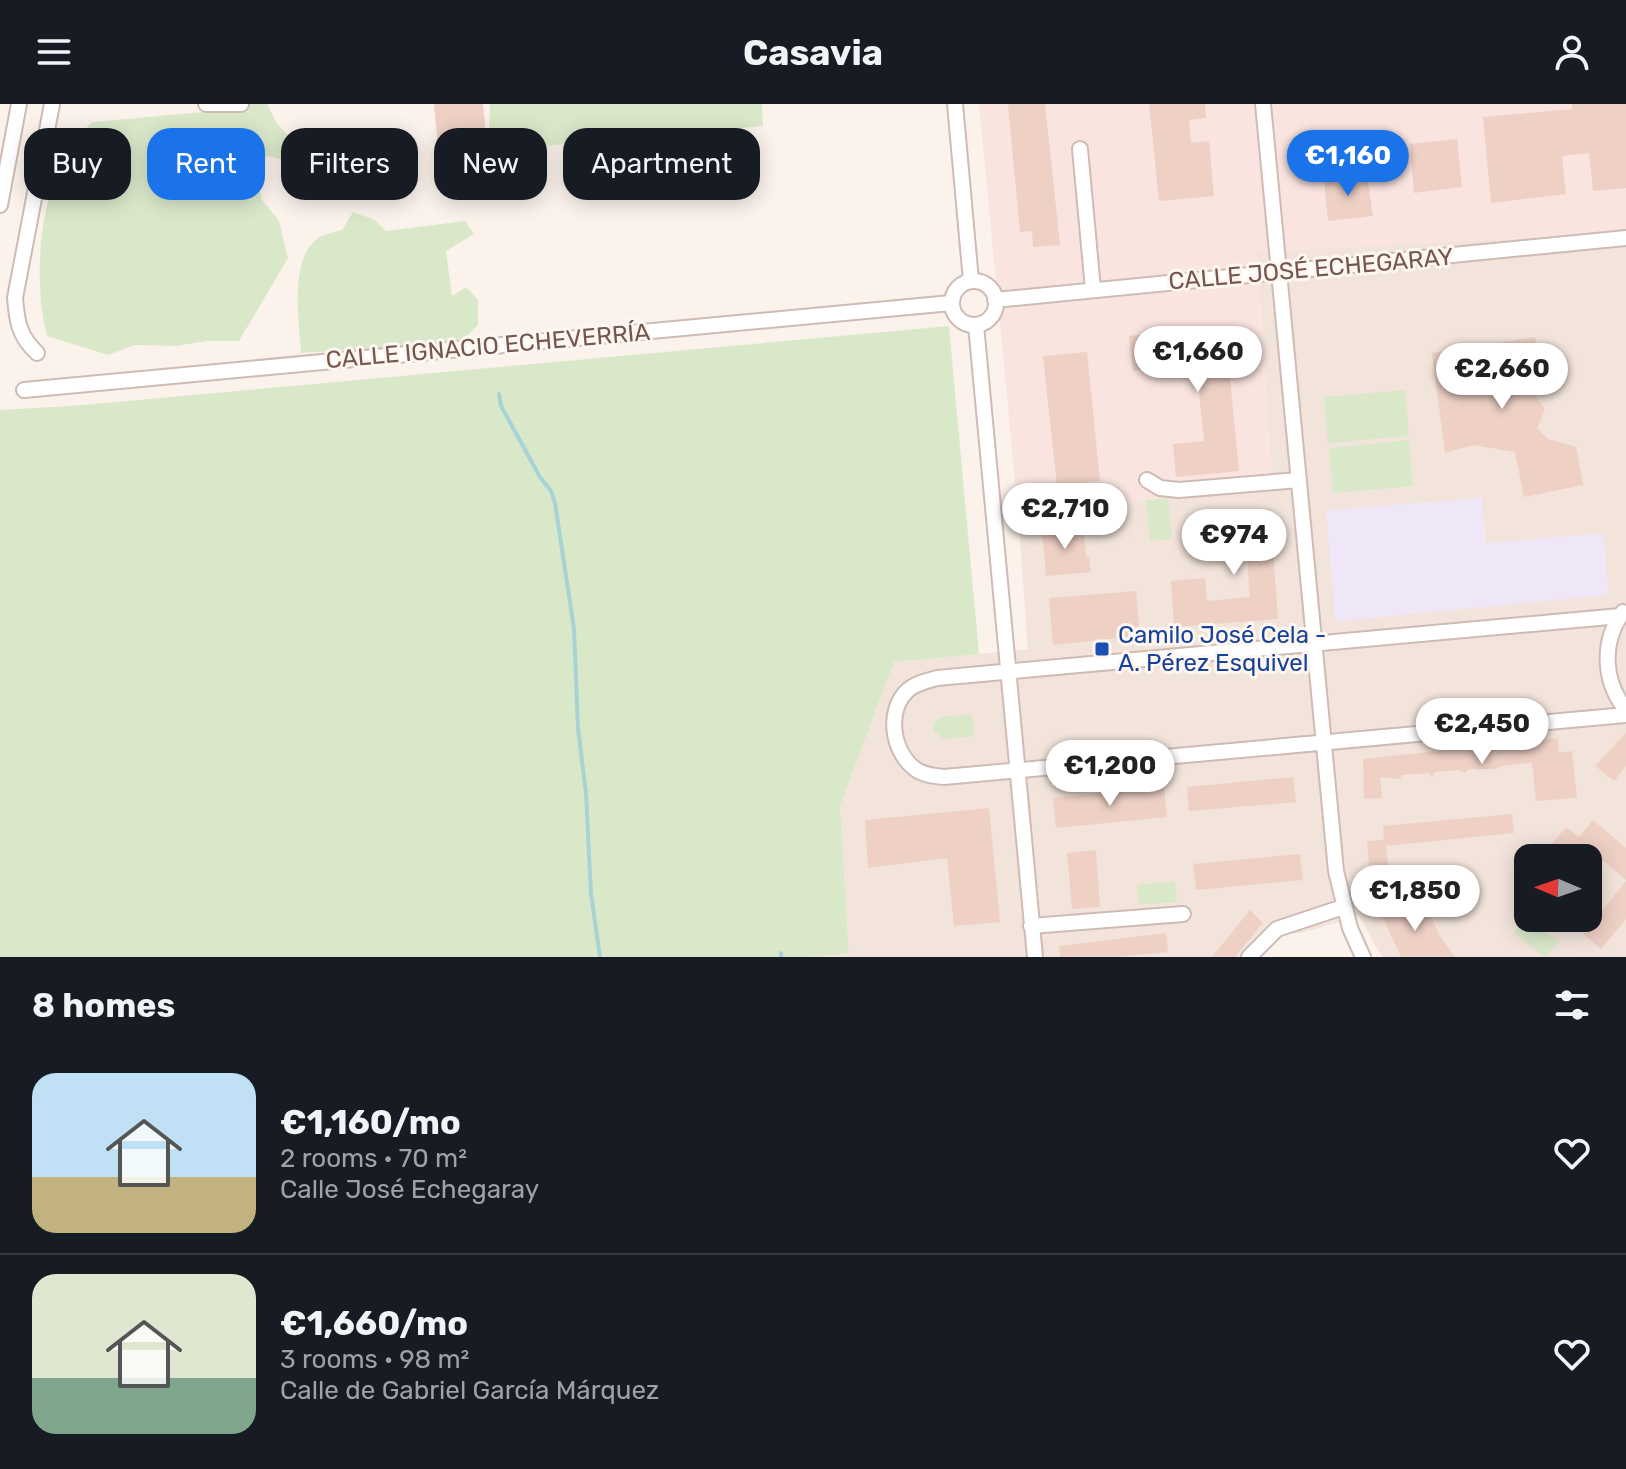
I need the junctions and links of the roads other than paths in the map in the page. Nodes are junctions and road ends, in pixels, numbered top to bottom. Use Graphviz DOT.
graph roads {
  1 [pos="19,104"];
  2 [pos="52,104"];
  3 [pos="206,104"];
  4 [pos="241,104"];
  5 [pos="955,104"];
  6 [pos="1265,104"];
  7 [pos="1080,149"];
  8 [pos="0,205"];
  9 [pos="1626,238"];
  10 [pos="1277,273"];
  11 [pos="971,281"];
  12 [pos="1093,289"];
  13 [pos="995,300"];
  14 [pos="951,303"];
  15 [pos="976,325"];
  16 [pos="37,353"];
  17 [pos="24,390"];
  18 [pos="1147,480"];
  19 [pos="1298,480"];
  20 [pos="1623,612"];
  21 [pos="1314,642"];
  22 [pos="1008,671"];
  23 [pos="1626,712"];
  24 [pos="1323,743"];
  25 [pos="1017,770"];
  26 [pos="1343,907"];
  27 [pos="1183,914"];
  28 [pos="1031,926"];
  29 [pos="1035,957"];
  30 [pos="1249,957"];
  31 [pos="1363,957"];
  1 -- 8 [label="street"];
  2 -- 16 [label="street"];
  3 -- 4 [label="street"];
  5 -- 11 [label="street"];
  6 -- 10 [label="street"];
  7 -- 12 [label="street"];
  9 -- 10 [label="street, CALLE JOSÉ ECHEGARAY"];
  10 -- 12 [label="street, CALLE JOSÉ ECHEGARAY"];
  10 -- 19 [label="street"];
  11 -- 13 [label="street"];
  11 -- 14 [label="street"];
  12 -- 13 [label="street, CALLE JOSÉ ECHEGARAY"];
  13 -- 15 [label="street"];
  14 -- 15 [label="street"];
  14 -- 17 [label="street, CALLE IGNACIO ECHEVERRÍA"];
  15 -- 22 [label="street"];
  18 -- 19 [label="street"];
  19 -- 21 [label="street"];
  20 -- 21 [label="street"];
  20 -- 23 [label="street"];
  21 -- 22 [label="street"];
  21 -- 24 [label="street"];
  22 -- 25 [label="street"];
  22 -- 25 [label="street"];
  23 -- 24 [label="street"];
  24 -- 25 [label="street"];
  24 -- 26 [label="street"];
  25 -- 28 [label="street"];
  26 -- 30 [label="street"];
  26 -- 31 [label="street"];
  27 -- 28 [label="street"];
  28 -- 29 [label="street"];
}
